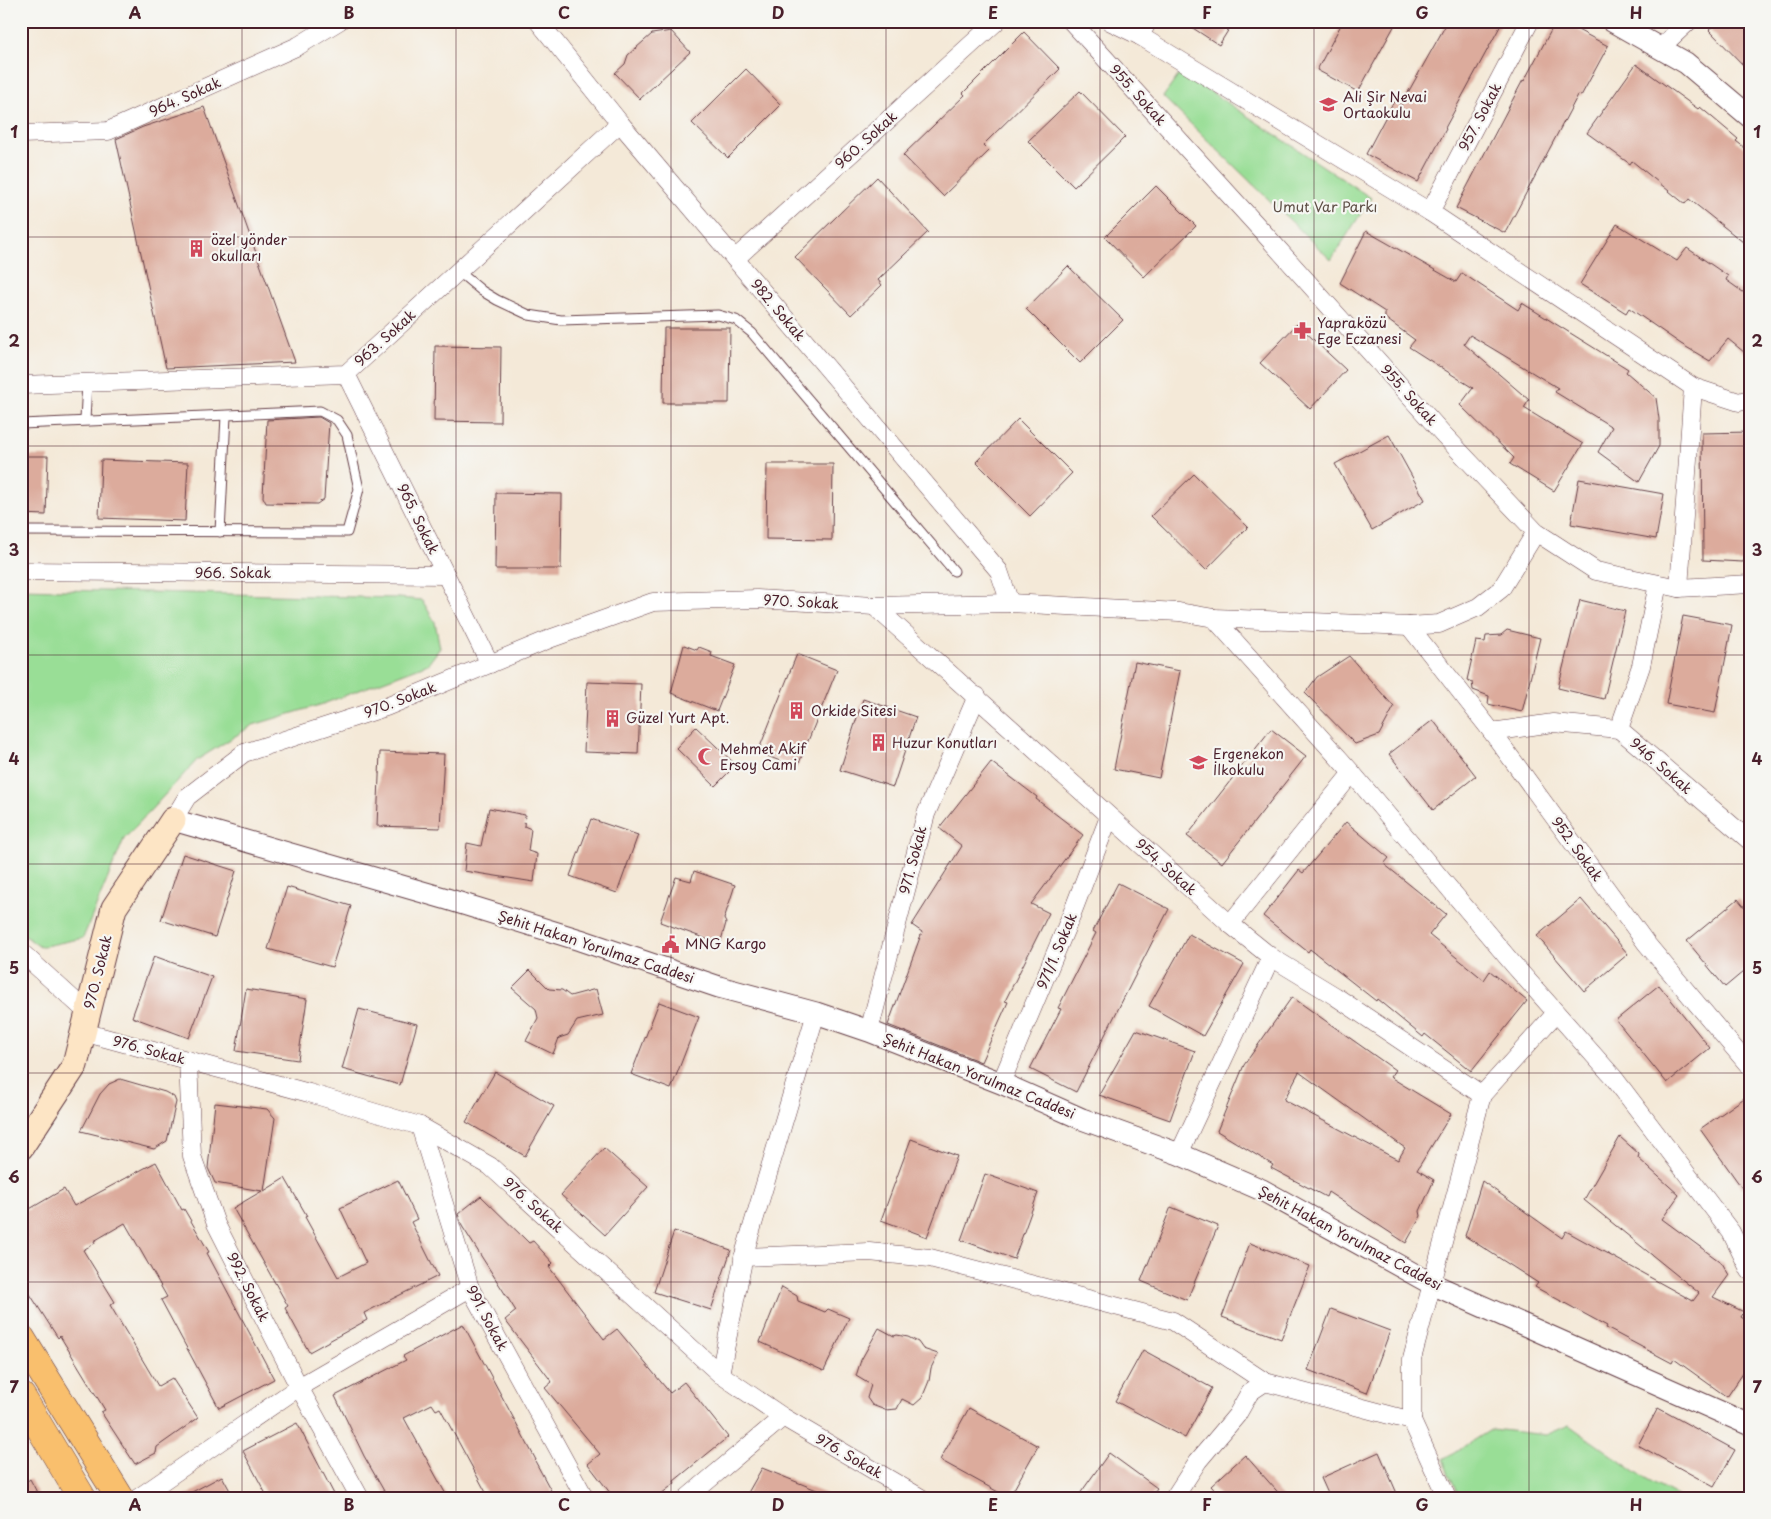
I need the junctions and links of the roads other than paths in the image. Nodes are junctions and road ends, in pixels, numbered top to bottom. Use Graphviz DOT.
graph roads {
  1 [pos="339,21"];
  2 [pos="538,21"];
  3 [pos="997,21"];
  4 [pos="1071,21"];
  5 [pos="1109,21"];
  6 [pos="1530,21"];
  7 [pos="1612,21"];
  8 [pos="1689,21"];
  9 [pos="1144,28"];
  10 [pos="1660,48"];
  11 [pos="1750,117"];
  12 [pos="620,123"];
  13 [pos="21,134"];
  14 [pos="1430,212"];
  15 [pos="735,259"];
  16 [pos="458,272"];
  17 [pos="346,374"];
  18 [pos="87,382"];
  19 [pos="21,385"];
  20 [pos="1693,387"];
  21 [pos="1750,399"];
  22 [pos="226,416"];
  23 [pos="85,420"];
  24 [pos="21,424"];
  25 [pos="21,531"];
  26 [pos="220,532"];
  27 [pos="1536,532"];
  28 [pos="21,571"];
  29 [pos="954,571"];
  30 [pos="446,575"];
  31 [pos="1658,584"];
  32 [pos="1750,584"];
  33 [pos="1679,588"];
  34 [pos="1010,603"];
  35 [pos="874,606"];
  36 [pos="1214,618"];
  37 [pos="1410,626"];
  38 [pos="490,664"];
  39 [pos="977,696"];
  40 [pos="1619,729"];
  41 [pos="1492,732"];
  42 [pos="1352,773"];
  43 [pos="1110,817"];
  44 [pos="173,820"];
  45 [pos="1750,841"];
  46 [pos="1230,924"];
  47 [pos="21,952"];
  48 [pos="1270,957"];
  49 [pos="816,1013"];
  50 [pos="1556,1013"];
  51 [pos="86,1022"];
  52 [pos="869,1031"];
  53 [pos="188,1060"];
  54 [pos="1750,1067"];
  55 [pos="1001,1083"];
  56 [pos="1482,1095"];
  57 [pos="420,1126"];
  58 [pos="21,1147"];
  59 [pos="1179,1154"];
  60 [pos="743,1258"];
  61 [pos="1750,1271"];
  62 [pos="1432,1284"];
  63 [pos="470,1288"];
  64 [pos="21,1338"];
  65 [pos="720,1374"];
  66 [pos="1265,1382"];
  67 [pos="299,1388"];
  68 [pos="21,1396"];
  69 [pos="783,1417"];
  70 [pos="1412,1421"];
  71 [pos="1750,1425"];
  72 [pos="82,1498"];
  73 [pos="120,1498"];
  74 [pos="138,1498"];
  75 [pos="360,1498"];
  76 [pos="584,1498"];
  77 [pos="687,1498"];
  78 [pos="921,1498"];
  79 [pos="1174,1498"];
  80 [pos="1447,1498"];
  1 -- 13 [label="street, 964. Sokak"];
  2 -- 12 [label="street, 982. Sokak"];
  3 -- 15 [label="street, 960. Sokak"];
  4 -- 27 [label="street, 955. Sokak"];
  5 -- 9 [label="street"];
  6 -- 14 [label="street, 957. Sokak"];
  7 -- 10 [label="street"];
  8 -- 10 [label="street"];
  9 -- 14 [label="street"];
  10 -- 11 [label="street"];
  12 -- 15 [label="street, 982. Sokak"];
  12 -- 16 [label="street, 963. Sokak"];
  14 -- 20 [label="street"];
  15 -- 34 [label="street, 982. Sokak"];
  16 -- 17 [label="street, 963. Sokak"];
  16 -- 29 [label="lane"];
  17 -- 18 [label="street, 963. Sokak"];
  17 -- 30 [label="street, 965. Sokak"];
  18 -- 19 [label="street, 963. Sokak"];
  18 -- 23 [label="lane"];
  20 -- 21 [label="street"];
  20 -- 33 [label="street"];
  22 -- 23 [label="lane"];
  22 -- 26 [label="lane"];
  22 -- 26 [label="lane"];
  23 -- 24 [label="lane"];
  25 -- 26 [label="lane"];
  27 -- 31 [label="street, 955. Sokak"];
  27 -- 37 [label="street, 970. Sokak"];
  28 -- 30 [label="street, 966. Sokak"];
  30 -- 38 [label="street, 965. Sokak"];
  31 -- 33 [label="street, 955. Sokak"];
  31 -- 40 [label="street, 946. Sokak"];
  32 -- 33 [label="street, 955. Sokak"];
  34 -- 35 [label="street, 970. Sokak"];
  34 -- 36 [label="street, 970. Sokak"];
  35 -- 38 [label="street, 970. Sokak"];
  35 -- 39 [label="street, 954. Sokak"];
  36 -- 37 [label="street, 970. Sokak"];
  36 -- 42 [label="street"];
  37 -- 41 [label="street, 952. Sokak"];
  38 -- 44 [label="street, 970. Sokak"];
  39 -- 43 [label="street, 954. Sokak"];
  39 -- 52 [label="street, 971. Sokak"];
  40 -- 41 [label="street"];
  40 -- 45 [label="street, 946. Sokak"];
  41 -- 54 [label="street, 952. Sokak"];
  42 -- 46 [label="street"];
  42 -- 50 [label="street"];
  43 -- 46 [label="street, 954. Sokak"];
  43 -- 55 [label="street, 971/1. Sokak"];
  44 -- 49 [label="street, Şehit Hakan Yorulmaz Caddesi"];
  44 -- 51 [label="main road, 970. Sokak"];
  46 -- 48 [label="street, 954. Sokak"];
  47 -- 51 [label="street"];
  48 -- 56 [label="street, 954. Sokak"];
  48 -- 59 [label="street"];
  49 -- 52 [label="street, Şehit Hakan Yorulmaz Caddesi"];
  49 -- 60 [label="street"];
  50 -- 56 [label="street"];
  50 -- 61 [label="street"];
  51 -- 53 [label="street, 976. Sokak"];
  51 -- 58 [label="main road, 970. Sokak"];
  52 -- 55 [label="street, Şehit Hakan Yorulmaz Caddesi"];
  53 -- 57 [label="street, 976. Sokak"];
  53 -- 67 [label="street, 992. Sokak"];
  55 -- 59 [label="street, Şehit Hakan Yorulmaz Caddesi"];
  56 -- 62 [label="street"];
  57 -- 63 [label="street, 991. Sokak"];
  57 -- 65 [label="street, 976. Sokak"];
  59 -- 62 [label="street, Şehit Hakan Yorulmaz Caddesi"];
  60 -- 65 [label="street"];
  60 -- 66 [label="street"];
  62 -- 70 [label="street"];
  62 -- 71 [label="street, Şehit Hakan Yorulmaz Caddesi"];
  63 -- 67 [label="street"];
  63 -- 76 [label="street, 991. Sokak"];
  64 -- 73 [label="main road"];
  65 -- 69 [label="street, 976. Sokak"];
  66 -- 70 [label="street"];
  66 -- 79 [label="street"];
  67 -- 74 [label="street"];
  67 -- 75 [label="street, 992. Sokak"];
  68 -- 72 [label="main road"];
  69 -- 77 [label="street"];
  69 -- 78 [label="street, 976. Sokak"];
  70 -- 80 [label="street"];
}
